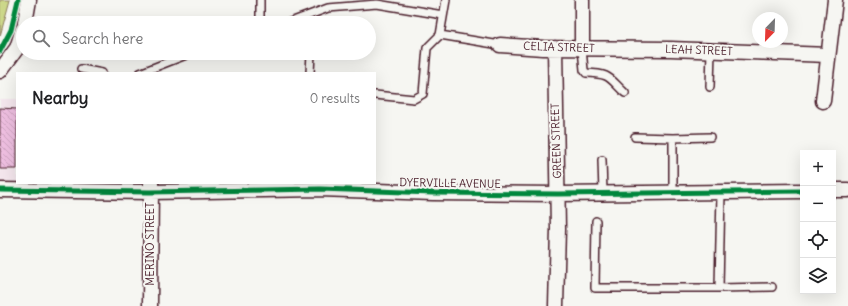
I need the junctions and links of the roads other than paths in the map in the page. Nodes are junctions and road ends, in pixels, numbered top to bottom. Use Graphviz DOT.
graph roads {
  1 [pos="29,0"];
  2 [pos="260,0"];
  3 [pos="446,0"];
  4 [pos="582,0"];
  5 [pos="835,0"];
  6 [pos="313,14"];
  7 [pos="443,15"];
  8 [pos="26,16"];
  9 [pos="260,16"];
  10 [pos="307,16"];
  11 [pos="440,35"];
  12 [pos="500,45"];
  13 [pos="555,48"];
  14 [pos="582,48"];
  15 [pos="619,48"];
  16 [pos="16,49"];
  17 [pos="711,50"];
  18 [pos="828,55"];
  19 [pos="173,60"];
  20 [pos="311,60"];
  21 [pos="81,69"];
  22 [pos="0,70"];
  23 [pos="97,72"];
  24 [pos="143,72"];
  25 [pos="310,72"];
  26 [pos="710,87"];
  27 [pos="625,93"];
  28 [pos="376,95"];
  29 [pos="823,101"];
  30 [pos="635,137"];
  31 [pos="710,137"];
  32 [pos="673,138"];
  33 [pos="602,160"];
  34 [pos="150,188"];
  35 [pos="0,190"];
  36 [pos="836,190"];
  37 [pos="848,190"];
  38 [pos="800,191"];
  39 [pos="673,192"];
  40 [pos="721,192"];
  41 [pos="558,194"];
  42 [pos="603,194"];
  43 [pos="596,221"];
  44 [pos="719,288"];
  45 [pos="772,288"];
  46 [pos="150,306"];
  47 [pos="556,306"];
  1 -- 8 [label="street"];
  2 -- 9 [label="lane"];
  3 -- 7 [label="lane"];
  4 -- 14 [label="street"];
  5 -- 18 [label="street"];
  6 -- 7 [label="lane"];
  6 -- 10 [label="lane"];
  7 -- 11 [label="lane"];
  11 -- 12 [label="lane"];
  11 -- 28 [label="lane"];
  12 -- 13 [label="street, CELIA STREET"];
  13 -- 14 [label="street, CELIA STREET"];
  13 -- 41 [label="street, GREEN STREET"];
  14 -- 15 [label="street, CELIA STREET"];
  14 -- 27 [label="lane"];
  15 -- 17 [label="street, LEAH STREET"];
  16 -- 22 [label="street"];
  17 -- 18 [label="street, LEAH STREET"];
  17 -- 26 [label="lane"];
  18 -- 29 [label="street"];
  19 -- 24 [label="lane"];
  20 -- 25 [label="lane"];
  21 -- 23 [label="lane"];
  30 -- 32 [label="lane"];
  31 -- 32 [label="lane"];
  32 -- 39 [label="lane"];
  33 -- 42 [label="lane"];
  34 -- 35 [label="street, DYERVILLE AVENUE"];
  34 -- 41 [label="street, DYERVILLE AVENUE"];
  34 -- 46 [label="street, MERINO STREET"];
  36 -- 37 [label="street"];
  38 -- 40 [label="street, DYERVILLE AVENUE"];
  39 -- 40 [label="street, DYERVILLE AVENUE"];
  39 -- 42 [label="street, DYERVILLE AVENUE"];
  40 -- 44 [label="lane"];
  41 -- 42 [label="street, DYERVILLE AVENUE"];
  41 -- 47 [label="street, GREEN STREET"];
  43 -- 44 [label="lane"];
  44 -- 45 [label="lane"];
}
